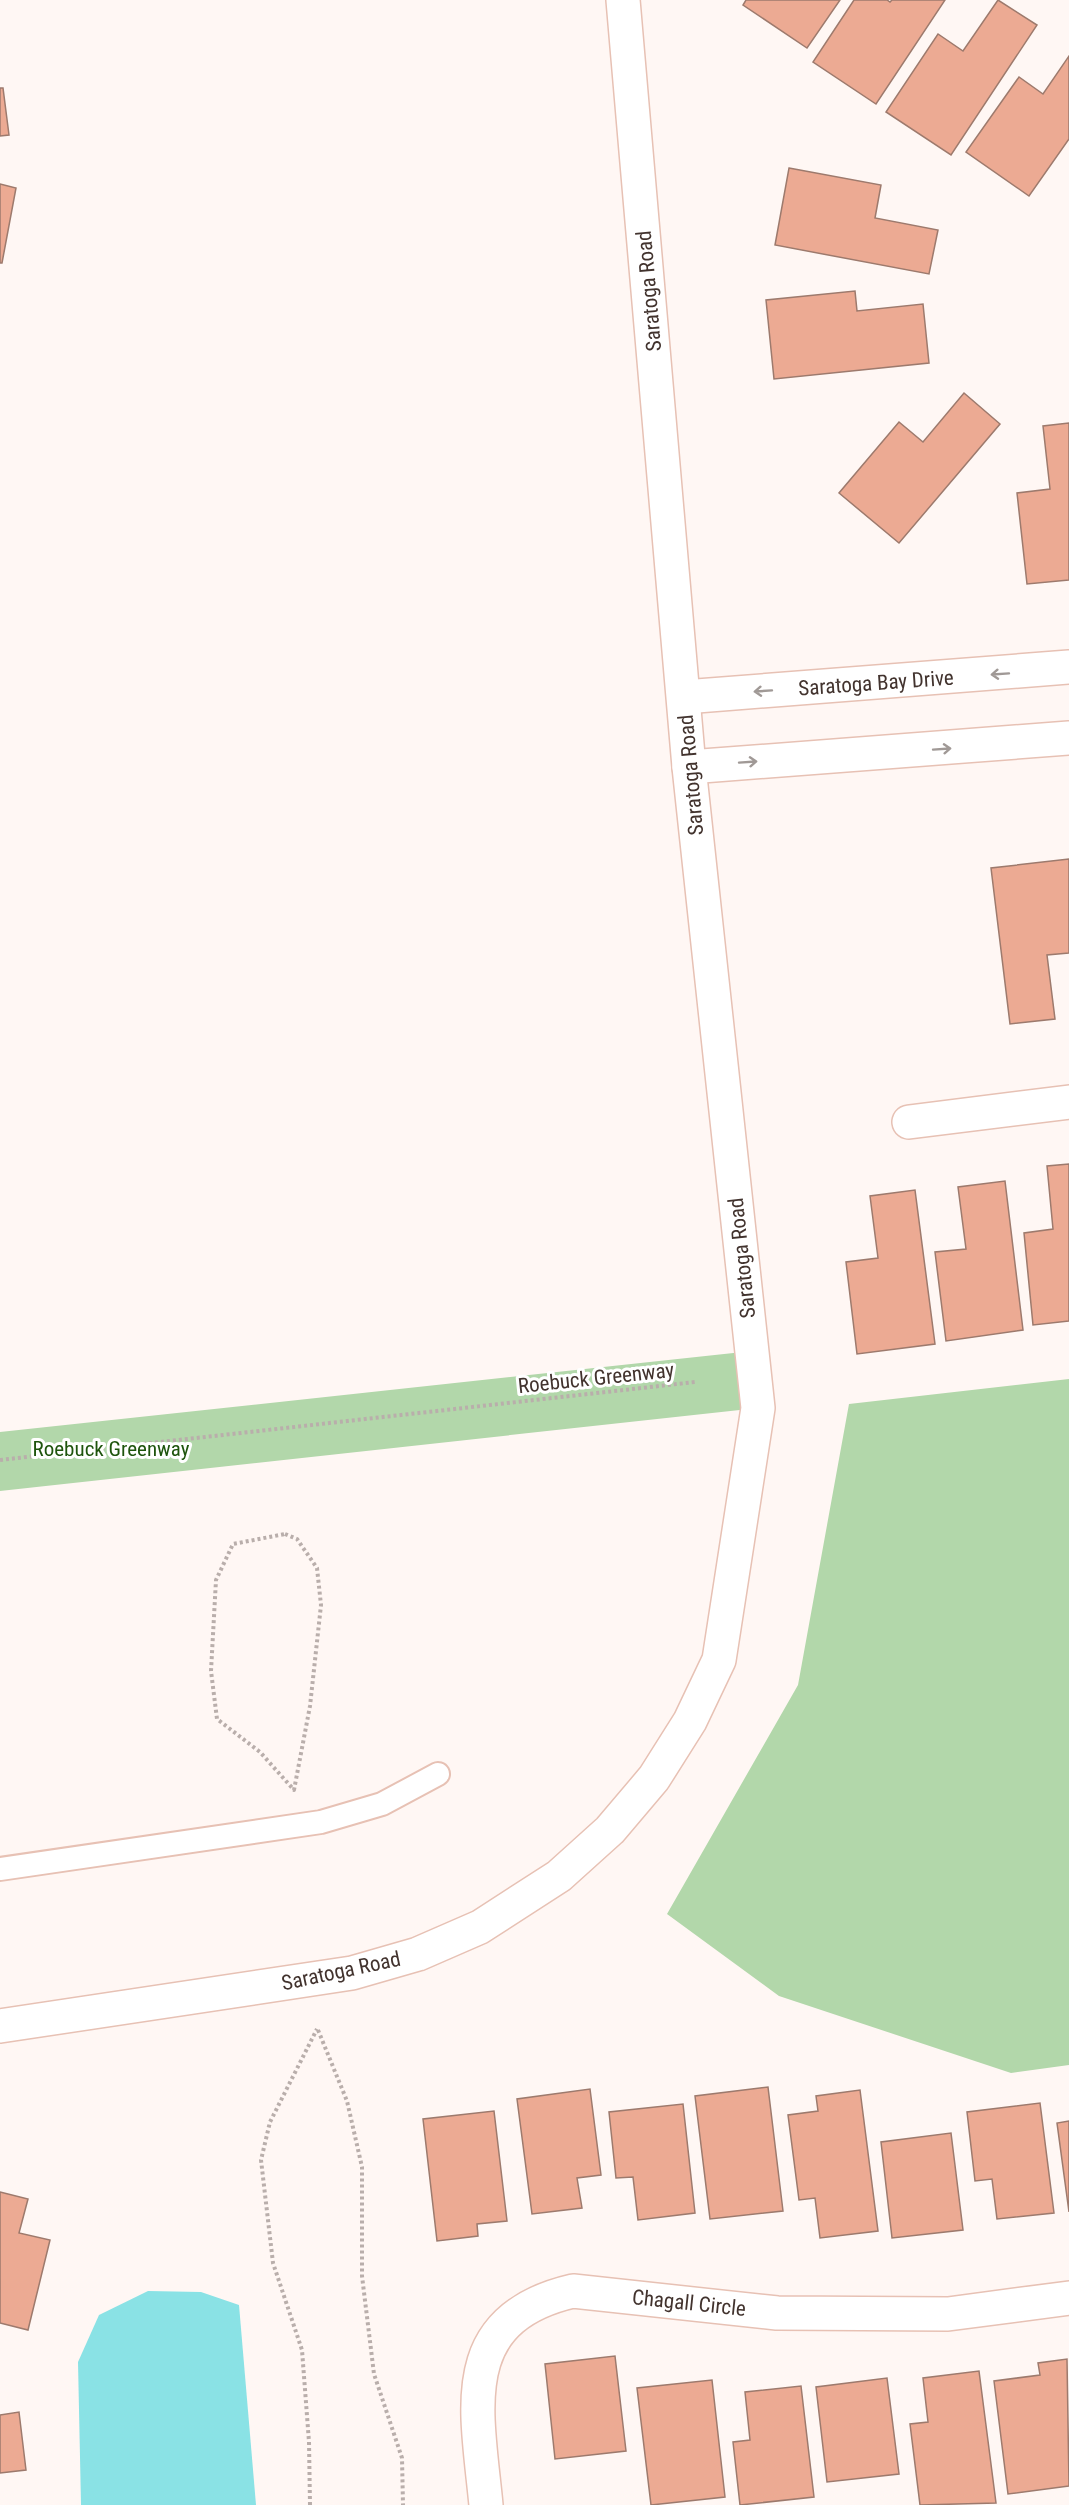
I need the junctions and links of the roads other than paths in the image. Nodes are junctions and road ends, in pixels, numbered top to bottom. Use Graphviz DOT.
graph roads {
  1 [pos="623,0"];
  2 [pos="1069,667"];
  3 [pos="684,697"];
  4 [pos="1069,738"];
  5 [pos="689,767"];
  6 [pos="1069,1102"];
  7 [pos="909,1122"];
  8 [pos="438,1774"];
  9 [pos="0,1869"];
  10 [pos="0,2026"];
  11 [pos="1069,2298"];
  12 [pos="486,2505"];
  1 -- 3 [label="street, Saratoga Road"];
  2 -- 3 [label="street, Saratoga Bay Drive, one-way"];
  3 -- 5 [label="street, Saratoga Road"];
  5 -- 4 [label="street, one-way"];
  5 -- 10 [label="street, Saratoga Road"];
  6 -- 7 [label="street"];
  8 -- 9 [label="lane"];
  11 -- 12 [label="street, Chagall Circle"];
}
